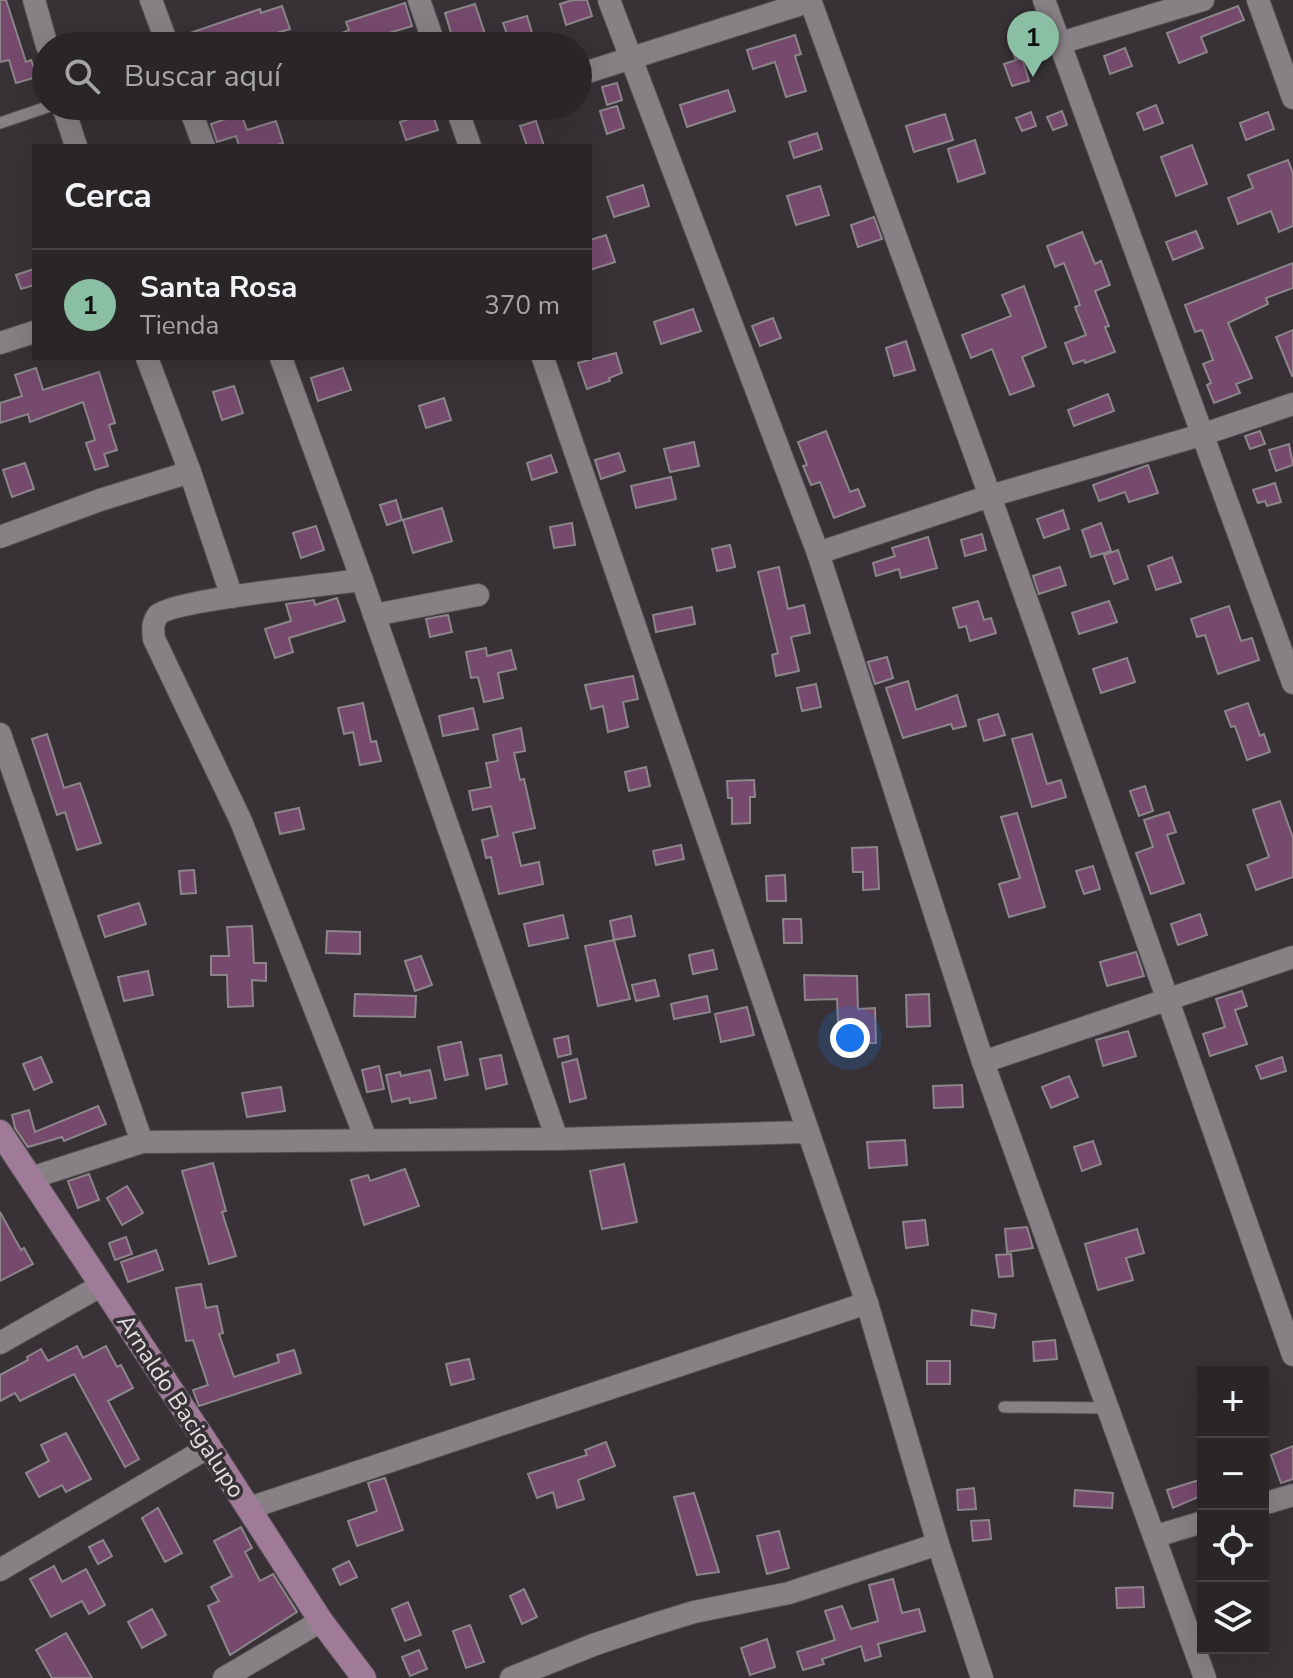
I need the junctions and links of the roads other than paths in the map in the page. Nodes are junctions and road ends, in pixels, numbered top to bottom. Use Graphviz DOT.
graph roads {
  1 [pos="34,0"];
  2 [pos="151,0"];
  3 [pos="419,0"];
  4 [pos="609,0"];
  5 [pos="810,0"];
  6 [pos="1044,0"];
  7 [pos="1203,0"];
  8 [pos="1258,0"];
  9 [pos="43,32"];
  10 [pos="163,32"];
  11 [pos="430,32"];
  12 [pos="1060,43"];
  13 [pos="631,59"];
  14 [pos="592,71"];
  15 [pos="1293,98"];
  16 [pos="32,112"];
  17 [pos="68,120"];
  18 [pos="194,120"];
  19 [pos="465,120"];
  20 [pos="0,123"];
  21 [pos="75,144"];
  22 [pos="203,144"];
  23 [pos="470,144"];
  24 [pos="32,333"];
  25 [pos="0,343"];
  26 [pos="148,360"];
  27 [pos="282,360"];
  28 [pos="544,360"];
  29 [pos="1293,404"];
  30 [pos="1201,435"];
  31 [pos="190,472"];
  32 [pos="990,496"];
  33 [pos="0,537"];
  34 [pos="818,553"];
  35 [pos="362,580"];
  36 [pos="478,595"];
  37 [pos="232,597"];
  38 [pos="374,615"];
  39 [pos="1293,683"];
  40 [pos="0,734"];
  41 [pos="1293,957"];
  42 [pos="1167,998"];
  43 [pos="983,1062"];
  44 [pos="0,1132"];
  45 [pos="808,1132"];
  46 [pos="366,1139"];
  47 [pos="557,1139"];
  48 [pos="142,1142"];
  49 [pos="31,1178"];
  50 [pos="102,1285"];
  51 [pos="867,1303"];
  52 [pos="0,1343"];
  53 [pos="1293,1355"];
  54 [pos="1004,1407"];
  55 [pos="1109,1408"];
  56 [pos="209,1447"];
  57 [pos="1293,1495"];
  58 [pos="1269,1502"];
  59 [pos="249,1508"];
  60 [pos="1197,1524"];
  61 [pos="1156,1536"];
  62 [pos="938,1544"];
  63 [pos="0,1570"];
  64 [pos="321,1621"];
  65 [pos="224,1678"];
  66 [pos="364,1678"];
  67 [pos="511,1678"];
  68 [pos="982,1678"];
  69 [pos="1205,1678"];
  1 -- 9 [label="street"];
  2 -- 10 [label="street"];
  3 -- 11 [label="street"];
  4 -- 13 [label="street"];
  5 -- 13 [label="street"];
  5 -- 32 [label="street"];
  6 -- 12 [label="street"];
  7 -- 12 [label="street"];
  8 -- 15 [label="street"];
  12 -- 30 [label="street"];
  13 -- 14 [label="street"];
  13 -- 34 [label="street"];
  16 -- 20 [label="lane"];
  17 -- 21 [label="street"];
  18 -- 22 [label="street"];
  19 -- 23 [label="street"];
  24 -- 25 [label="street"];
  26 -- 31 [label="street"];
  27 -- 35 [label="street"];
  28 -- 45 [label="street"];
  29 -- 30 [label="street"];
  30 -- 32 [label="street"];
  30 -- 39 [label="street"];
  31 -- 33 [label="street"];
  31 -- 37 [label="street"];
  32 -- 34 [label="street"];
  32 -- 42 [label="street"];
  34 -- 43 [label="street"];
  35 -- 37 [label="street"];
  35 -- 38 [label="street"];
  36 -- 38 [label="street"];
  37 -- 46 [label="street"];
  38 -- 47 [label="street"];
  40 -- 48 [label="street"];
  41 -- 42 [label="street"];
  42 -- 43 [label="street"];
  42 -- 53 [label="street"];
  43 -- 55 [label="street"];
  44 -- 49 [label="street, Arnaldo Bacigalupo"];
  45 -- 47 [label="street"];
  45 -- 51 [label="street"];
  46 -- 47 [label="street"];
  46 -- 48 [label="street"];
  48 -- 49 [label="street"];
  49 -- 50 [label="street, Arnaldo Bacigalupo"];
  50 -- 52 [label="street"];
  50 -- 56 [label="street, Arnaldo Bacigalupo"];
  51 -- 59 [label="street"];
  51 -- 62 [label="street"];
  54 -- 55 [label="lane"];
  55 -- 61 [label="street"];
  56 -- 59 [label="street, Arnaldo Bacigalupo"];
  56 -- 63 [label="street"];
  57 -- 58 [label="street"];
  59 -- 64 [label="street, Arnaldo Bacigalupo"];
  60 -- 61 [label="street"];
  61 -- 69 [label="street"];
  62 -- 67 [label="street"];
  62 -- 68 [label="street"];
  64 -- 65 [label="street"];
  64 -- 66 [label="street, Arnaldo Bacigalupo"];
}
